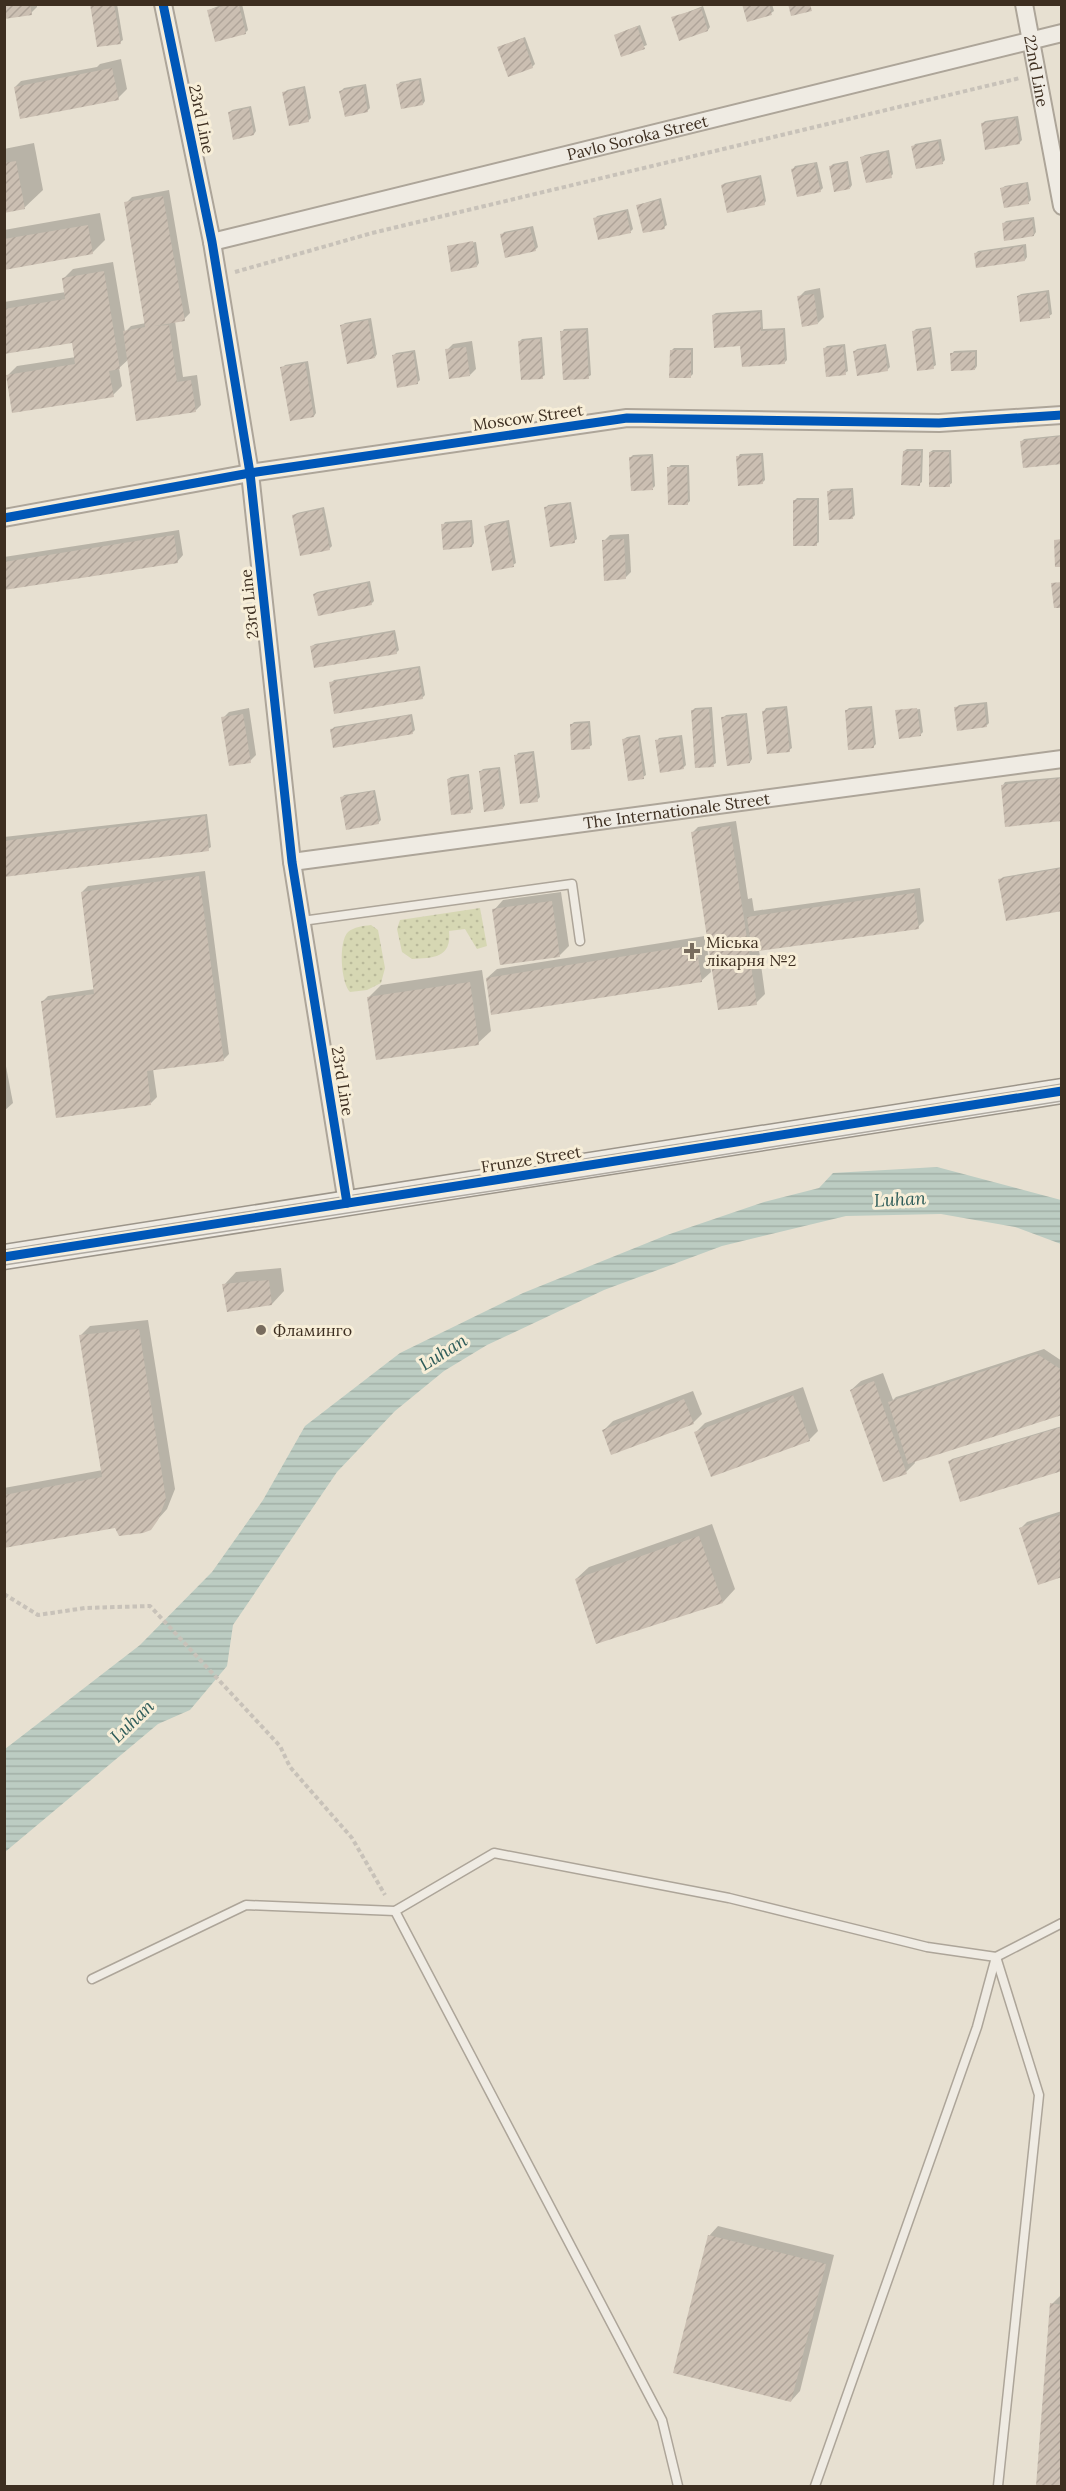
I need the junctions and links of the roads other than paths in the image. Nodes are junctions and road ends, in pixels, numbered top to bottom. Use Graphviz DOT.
graph roads {
  1 [pos="163,4"];
  2 [pos="1024,4"];
  3 [pos="1062,33"];
  4 [pos="1031,41"];
  5 [pos="1062,206"];
  6 [pos="212,242"];
  7 [pos="1062,415"];
  8 [pos="250,473"];
  9 [pos="4,518"];
  10 [pos="1062,759"];
  11 [pos="292,862"];
  12 [pos="302,921"];
  13 [pos="580,941"];
  14 [pos="1062,1091"];
  15 [pos="347,1203"];
  16 [pos="4,1257"];
  17 [pos="394,1911"];
  18 [pos="1062,1923"];
  19 [pos="996,1957"];
  20 [pos="92,1979"];
  21 [pos="678,2487"];
  22 [pos="815,2487"];
  23 [pos="998,2487"];
  1 -- 6 [label="street, 23rd Line"];
  2 -- 4 [label="street, 22nd Line"];
  3 -- 4 [label="street, Pavlo Soroka Street"];
  4 -- 5 [label="street, 22nd Line"];
  4 -- 6 [label="street, Pavlo Soroka Street"];
  6 -- 8 [label="street, 23rd Line"];
  7 -- 8 [label="street, Moscow Street"];
  8 -- 9 [label="street, Moscow Street"];
  8 -- 11 [label="street, 23rd Line"];
  10 -- 11 [label="street, The Internationale Street"];
  11 -- 12 [label="street, 23rd Line"];
  12 -- 13 [label="lane"];
  12 -- 15 [label="street, 23rd Line"];
  14 -- 15 [label="street, Frunze Street"];
  15 -- 16 [label="street, Frunze Street"];
  17 -- 19 [label="lane"];
  17 -- 20 [label="lane"];
  17 -- 21 [label="lane"];
  18 -- 19 [label="lane"];
  19 -- 22 [label="lane"];
  19 -- 23 [label="lane"];
}
